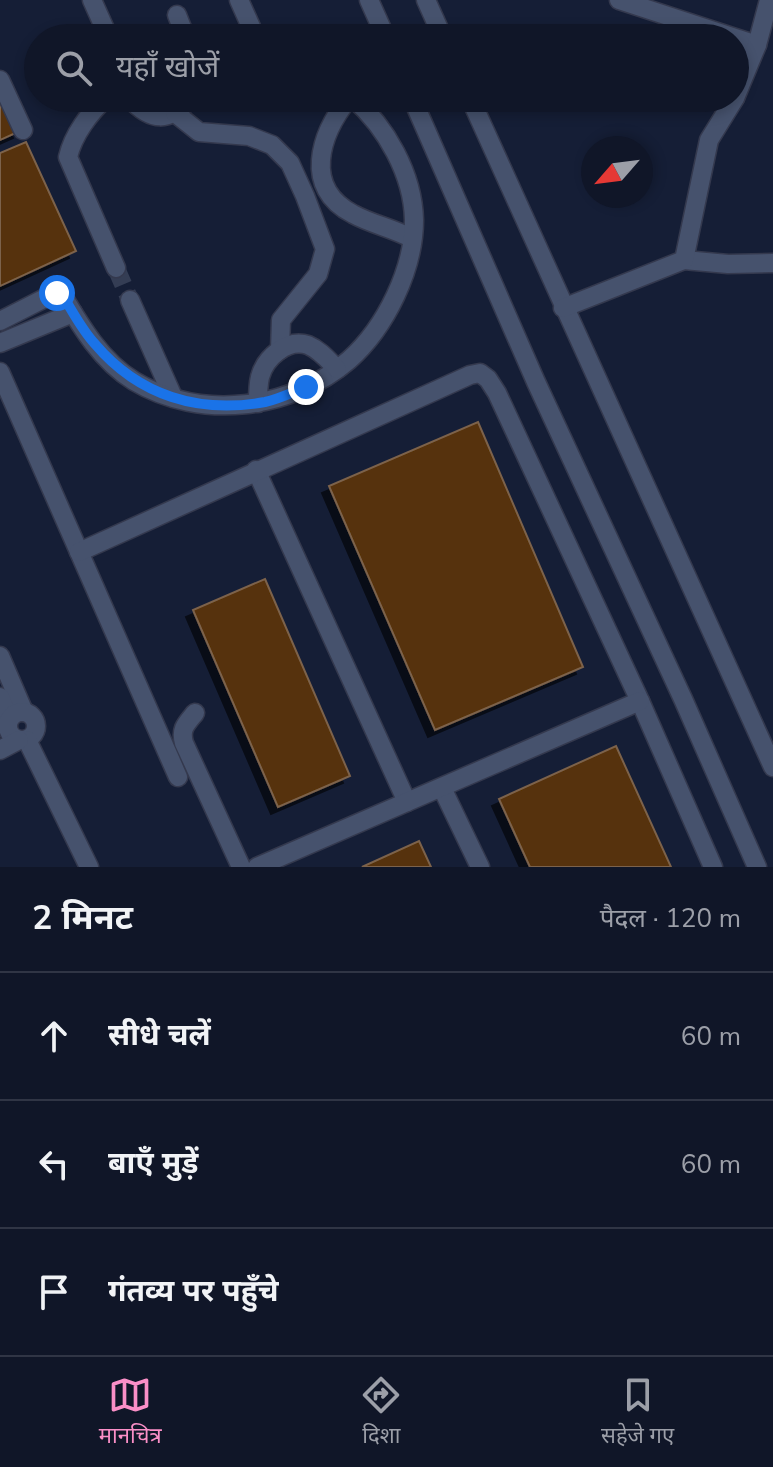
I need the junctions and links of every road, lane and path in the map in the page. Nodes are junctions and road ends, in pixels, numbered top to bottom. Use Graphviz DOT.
graph roads {
  1 [pos="92,0"];
  2 [pos="239,0"];
  3 [pos="369,0"];
  4 [pos="426,0"];
  5 [pos="619,0"];
  6 [pos="769,0"];
  7 [pos="177,15"];
  8 [pos="103,24"];
  9 [pos="181,24"];
  10 [pos="250,24"];
  11 [pos="380,24"];
  12 [pos="437,24"];
  13 [pos="693,24"];
  14 [pos="749,42"];
  15 [pos="757,45"];
  16 [pos="749,64"];
  17 [pos="0,80"];
  18 [pos="93,112"];
  19 [pos="144,112"];
  20 [pos="340,112"];
  21 [pos="365,112"];
  22 [pos="418,112"];
  23 [pos="476,112"];
  24 [pos="726,112"];
  25 [pos="175,113"];
  26 [pos="23,130"];
  27 [pos="326,188"];
  28 [pos="305,196"];
  29 [pos="411,238"];
  30 [pos="684,260"];
  31 [pos="773,263"];
  32 [pos="116,268"];
  33 [pos="130,300"];
  34 [pos="563,308"];
  35 [pos="73,313"];
  36 [pos="0,321"];
  37 [pos="0,343"];
  38 [pos="280,350"];
  39 [pos="337,369"];
  40 [pos="0,372"];
  41 [pos="173,397"];
  42 [pos="258,403"];
  43 [pos="256,470"];
  44 [pos="79,552"];
  45 [pos="0,656"];
  46 [pos="0,697"];
  47 [pos="640,701"];
  48 [pos="195,713"];
  49 [pos="11,718"];
  50 [pos="23,740"];
  51 [pos="0,750"];
  52 [pos="773,767"];
  53 [pos="178,777"];
  54 [pos="442,788"];
  55 [pos="407,802"];
  56 [pos="89,867"];
  57 [pos="241,867"];
  58 [pos="257,867"];
  59 [pos="480,867"];
  60 [pos="713,867"];
  61 [pos="757,867"];
  1 -- 8 [label="street"];
  2 -- 10 [label="street"];
  3 -- 11 [label="street"];
  4 -- 12 [label="street"];
  5 -- 13 [label="street"];
  6 -- 15 [label="street"];
  7 -- 9 [label="street"];
  14 -- 15 [label="street"];
  15 -- 16 [label="street"];
  17 -- 26 [label="street"];
  18 -- 32 [label="street"];
  19 -- 25 [label="street"];
  20 -- 27 [label="street"];
  21 -- 29 [label="street"];
  22 -- 61 [label="street"];
  23 -- 34 [label="street"];
  24 -- 30 [label="street"];
  25 -- 28 [label="street"];
  27 -- 28 [label="street"];
  27 -- 29 [label="street"];
  28 -- 38 [label="street"];
  29 -- 39 [label="street"];
  30 -- 31 [label="street"];
  30 -- 34 [label="street"];
  33 -- 41 [label="street"];
  34 -- 52 [label="street"];
  35 -- 36 [label="street"];
  35 -- 37 [label="street"];
  35 -- 41 [label="street"];
  38 -- 39 [label="street"];
  38 -- 42 [label="street"];
  39 -- 42 [label="street"];
  40 -- 44 [label="street"];
  41 -- 42 [label="street"];
  43 -- 44 [label="street"];
  43 -- 47 [label="street"];
  43 -- 55 [label="street"];
  44 -- 53 [label="street"];
  45 -- 49 [label="street"];
  46 -- 49 [label="street"];
  47 -- 54 [label="street"];
  47 -- 60 [label="street"];
  48 -- 57 [label="street"];
  49 -- 50 [label="street"];
  49 -- 50 [label="street"];
  50 -- 51 [label="street"];
  50 -- 56 [label="street"];
  54 -- 55 [label="street"];
  54 -- 59 [label="street"];
  55 -- 58 [label="street"];
}
